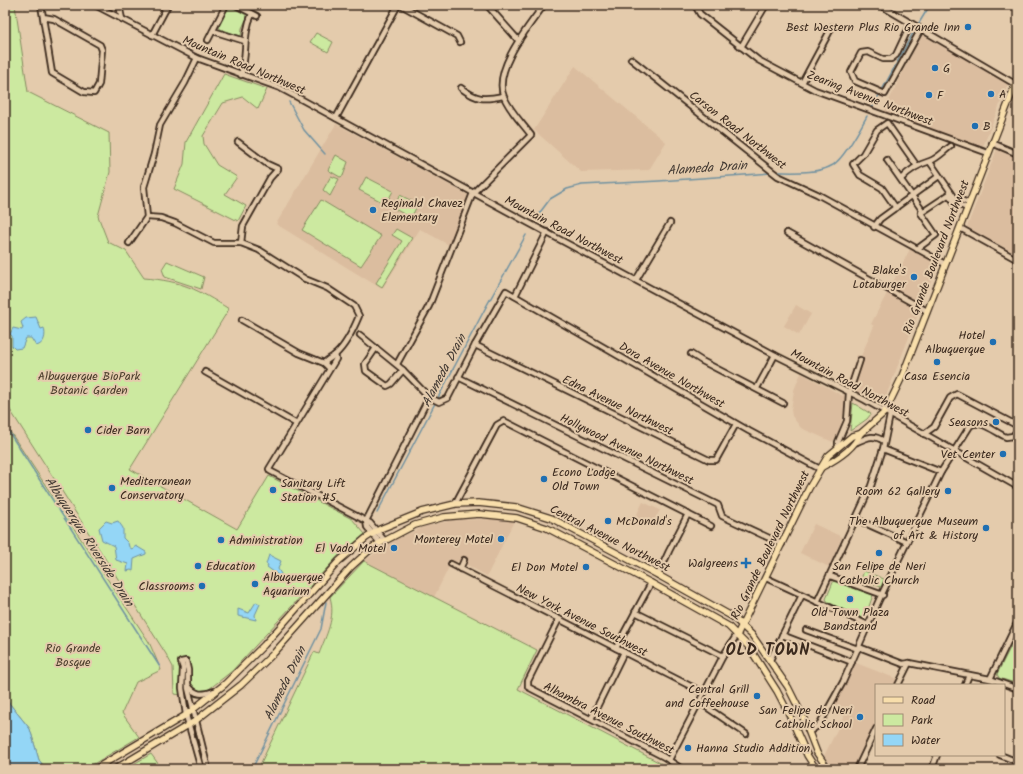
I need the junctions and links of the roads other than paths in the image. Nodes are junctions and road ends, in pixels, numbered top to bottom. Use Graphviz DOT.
graph roads {
  1 [pos="41,5"];
  2 [pos="94,5"];
  3 [pos="119,5"];
  4 [pos="159,5"];
  5 [pos="226,5"];
  6 [pos="236,5"];
  7 [pos="400,5"];
  8 [pos="487,5"];
  9 [pos="544,5"];
  10 [pos="695,5"];
  11 [pos="766,5"];
  12 [pos="880,5"];
  13 [pos="167,7"];
  14 [pos="43,17"];
  15 [pos="122,20"];
  16 [pos="911,23"];
  17 [pos="832,28"];
  18 [pos="921,29"];
  19 [pos="213,31"];
  20 [pos="152,35"];
  21 [pos="208,40"];
  22 [pos="244,41"];
  23 [pos="519,41"];
  24 [pos="460,42"];
  25 [pos="741,46"];
  26 [pos="197,58"];
  27 [pos="631,59"];
  28 [pos="241,75"];
  29 [pos="1018,78"];
  30 [pos="802,83"];
  31 [pos="1015,84"];
  32 [pos="461,88"];
  33 [pos="503,96"];
  34 [pos="336,118"];
  35 [pos="238,142"];
  36 [pos="992,143"];
  37 [pos="951,146"];
  38 [pos="988,153"];
  39 [pos="1018,154"];
  40 [pos="887,160"];
  41 [pos="930,162"];
  42 [pos="917,166"];
  43 [pos="939,176"];
  44 [pos="901,179"];
  45 [pos="473,193"];
  46 [pos="950,194"];
  47 [pos="912,195"];
  48 [pos="968,206"];
  49 [pos="896,208"];
  50 [pos="921,213"];
  51 [pos="147,217"];
  52 [pos="670,223"];
  53 [pos="874,227"];
  54 [pos="960,228"];
  55 [pos="547,232"];
  56 [pos="788,233"];
  57 [pos="129,243"];
  58 [pos="241,243"];
  59 [pos="917,249"];
  60 [pos="1018,260"];
  61 [pos="946,264"];
  62 [pos="636,280"];
  63 [pos="515,296"];
  64 [pos="927,310"];
  65 [pos="242,320"];
  66 [pos="360,335"];
  67 [pos="475,345"];
  68 [pos="376,348"];
  69 [pos="691,354"];
  70 [pos="335,355"];
  71 [pos="774,355"];
  72 [pos="860,360"];
  73 [pos="324,363"];
  74 [pos="397,364"];
  75 [pos="329,368"];
  76 [pos="403,370"];
  77 [pos="205,372"];
  78 [pos="458,377"];
  79 [pos="757,388"];
  80 [pos="849,393"];
  81 [pos="430,398"];
  82 [pos="783,403"];
  83 [pos="888,414"];
  84 [pos="295,423"];
  85 [pos="736,424"];
  86 [pos="1018,428"];
  87 [pos="860,434"];
  88 [pos="924,434"];
  89 [pos="884,441"];
  90 [pos="857,442"];
  91 [pos="838,447"];
  92 [pos="884,449"];
  93 [pos="953,450"];
  94 [pos="821,468"];
  95 [pos="941,472"];
  96 [pos="1018,487"];
  97 [pos="455,504"];
  98 [pos="688,514"];
  99 [pos="856,520"];
  100 [pos="366,521"];
  101 [pos="711,526"];
  102 [pos="375,532"];
  103 [pos="382,542"];
  104 [pos="907,542"];
  105 [pos="782,544"];
  106 [pos="464,560"];
  107 [pos="451,564"];
  108 [pos="460,569"];
  109 [pos="658,575"];
  110 [pos="830,576"];
  111 [pos="766,578"];
  112 [pos="651,583"];
  113 [pos="802,595"];
  114 [pos="883,595"];
  115 [pos="817,602"];
  116 [pos="635,612"];
  117 [pos="559,619"];
  118 [pos="1018,622"];
  119 [pos="743,625"];
  120 [pos="868,625"];
  121 [pos="806,630"];
  122 [pos="738,633"];
  123 [pos="782,634"];
  124 [pos="616,648"];
  125 [pos="858,648"];
  126 [pos="624,652"];
  127 [pos="723,656"];
  128 [pos="770,660"];
  129 [pos="852,662"];
  130 [pos="909,663"];
  131 [pos="969,675"];
  132 [pos="990,679"];
  133 [pos="898,684"];
  134 [pos="966,684"];
  135 [pos="1004,684"];
  136 [pos="1005,684"];
  137 [pos="188,685"];
  138 [pos="1018,689"];
  139 [pos="218,690"];
  140 [pos="704,693"];
  141 [pos="699,702"];
  142 [pos="193,710"];
  143 [pos="186,715"];
  144 [pos="591,719"];
  145 [pos="196,721"];
  146 [pos="189,724"];
  147 [pos="875,731"];
  148 [pos="809,732"];
  149 [pos="746,734"];
  150 [pos="937,756"];
  151 [pos="1003,756"];
  152 [pos="671,761"];
  153 [pos="1018,762"];
  154 [pos="95,769"];
  155 [pos="114,769"];
  156 [pos="201,769"];
  157 [pos="208,769"];
  158 [pos="674,769"];
  159 [pos="682,769"];
  160 [pos="816,769"];
  161 [pos="828,769"];
  162 [pos="856,769"];
  163 [pos="932,769"];
  1 -- 14 [label="street"];
  2 -- 15 [label="street, Mountain Road Northwest"];
  3 -- 15 [label="street"];
  4 -- 13 [label="street"];
  5 -- 19 [label="street"];
  6 -- 22 [label="street"];
  7 -- 24 [label="street"];
  7 -- 34 [label="street"];
  8 -- 23 [label="street"];
  9 -- 23 [label="street"];
  10 -- 25 [label="street, Zearing Avenue Northwest"];
  11 -- 25 [label="street"];
  12 -- 16 [label="street"];
  13 -- 20 [label="street"];
  14 -- 14 [label="street"];
  15 -- 20 [label="street, Mountain Road Northwest"];
  16 -- 18 [label="street"];
  16 -- 18 [label="street"];
  17 -- 30 [label="street"];
  18 -- 31 [label="street"];
  19 -- 21 [label="street"];
  19 -- 22 [label="street"];
  20 -- 26 [label="street, Mountain Road Northwest"];
  22 -- 28 [label="street"];
  23 -- 33 [label="street"];
  25 -- 30 [label="street, Zearing Avenue Northwest"];
  26 -- 28 [label="street, Mountain Road Northwest"];
  26 -- 51 [label="street"];
  27 -- 53 [label="street, Carson Road Northwest"];
  28 -- 34 [label="street, Mountain Road Northwest"];
  29 -- 31 [label="main road, Rio Grande Boulevard Northwest"];
  30 -- 38 [label="street, Zearing Avenue Northwest"];
  31 -- 36 [label="main road, Rio Grande Boulevard Northwest"];
  32 -- 33 [label="street"];
  33 -- 45 [label="street"];
  34 -- 45 [label="street, Mountain Road Northwest"];
  35 -- 58 [label="street"];
  36 -- 38 [label="main road, Rio Grande Boulevard Northwest"];
  36 -- 39 [label="street"];
  37 -- 41 [label="street"];
  38 -- 48 [label="main road, Rio Grande Boulevard Northwest"];
  40 -- 44 [label="street"];
  41 -- 42 [label="street"];
  41 -- 43 [label="street"];
  42 -- 44 [label="street"];
  42 -- 49 [label="street"];
  43 -- 46 [label="street"];
  43 -- 47 [label="street"];
  44 -- 47 [label="street"];
  45 -- 55 [label="street, Mountain Road Northwest"];
  45 -- 74 [label="street"];
  46 -- 48 [label="street"];
  46 -- 50 [label="street"];
  47 -- 49 [label="street"];
  47 -- 50 [label="street"];
  48 -- 54 [label="main road, Rio Grande Boulevard Northwest"];
  49 -- 53 [label="street"];
  50 -- 59 [label="street"];
  51 -- 57 [label="street"];
  51 -- 58 [label="street"];
  52 -- 62 [label="street"];
  53 -- 59 [label="street, Carson Road Northwest"];
  54 -- 60 [label="street"];
  54 -- 61 [label="main road, Rio Grande Boulevard Northwest"];
  55 -- 62 [label="street, Mountain Road Northwest"];
  55 -- 63 [label="street"];
  56 -- 64 [label="street"];
  58 -- 70 [label="street"];
  59 -- 61 [label="street, Carson Road Northwest"];
  61 -- 64 [label="main road, Rio Grande Boulevard Northwest"];
  62 -- 71 [label="street, Mountain Road Northwest"];
  63 -- 67 [label="street"];
  63 -- 85 [label="street, Dora Avenue Northwest"];
  64 -- 83 [label="main road, Rio Grande Boulevard Northwest"];
  65 -- 73 [label="street"];
  66 -- 68 [label="street"];
  67 -- 78 [label="street"];
  67 -- 85 [label="street, Edna Avenue Northwest"];
  68 -- 74 [label="street"];
  68 -- 76 [label="street"];
  69 -- 79 [label="street"];
  70 -- 73 [label="street"];
  70 -- 75 [label="street"];
  71 -- 79 [label="street"];
  71 -- 80 [label="street, Mountain Road Northwest"];
  72 -- 80 [label="street"];
  73 -- 75 [label="street"];
  74 -- 76 [label="street"];
  75 -- 84 [label="street"];
  76 -- 81 [label="street"];
  77 -- 84 [label="street"];
  78 -- 81 [label="street"];
  78 -- 105 [label="street, Hollywood Avenue Northwest"];
  79 -- 82 [label="street"];
  80 -- 83 [label="street, Mountain Road Northwest"];
  80 -- 91 [label="street"];
  81 -- 100 [label="street"];
  83 -- 87 [label="main road, Rio Grande Boulevard Northwest"];
  83 -- 88 [label="street, Mountain Road Northwest"];
  83 -- 89 [label="street"];
  84 -- 100 [label="street"];
  85 -- 94 [label="street, Dora Avenue Northwest"];
  86 -- 88 [label="street"];
  86 -- 93 [label="street"];
  87 -- 90 [label="main road, Rio Grande Boulevard Northwest"];
  87 -- 91 [label="main road, Rio Grande Boulevard Northwest"];
  88 -- 93 [label="street, Mountain Road Northwest"];
  89 -- 90 [label="street"];
  89 -- 92 [label="street"];
  90 -- 94 [label="main road, Rio Grande Boulevard Northwest"];
  91 -- 94 [label="main road, Rio Grande Boulevard Northwest"];
  92 -- 95 [label="street"];
  92 -- 99 [label="street"];
  93 -- 95 [label="street"];
  93 -- 96 [label="street, Mountain Road Northwest"];
  94 -- 105 [label="main road, Rio Grande Boulevard Northwest"];
  95 -- 104 [label="street"];
  97 -- 98 [label="street"];
  97 -- 102 [label="main road, Central Avenue Northwest"];
  97 -- 109 [label="main road, Central Avenue Northwest"];
  98 -- 101 [label="street"];
  98 -- 109 [label="street"];
  99 -- 104 [label="street"];
  99 -- 110 [label="street"];
  100 -- 102 [label="street"];
  102 -- 103 [label="street"];
  102 -- 139 [label="main road, Central Avenue Northwest"];
  103 -- 112 [label="main road"];
  103 -- 145 [label="main road"];
  104 -- 114 [label="street"];
  105 -- 111 [label="main road, Rio Grande Boulevard Northwest"];
  106 -- 108 [label="street"];
  107 -- 108 [label="street, New York Avenue Southwest"];
  108 -- 117 [label="street, New York Avenue Southwest"];
  109 -- 119 [label="main road, Central Avenue Northwest"];
  110 -- 114 [label="street"];
  110 -- 115 [label="street"];
  111 -- 113 [label="street"];
  111 -- 119 [label="main road, Rio Grande Boulevard Northwest"];
  112 -- 116 [label="street"];
  112 -- 122 [label="main road"];
  113 -- 115 [label="street"];
  113 -- 123 [label="street"];
  114 -- 120 [label="street"];
  115 -- 120 [label="street"];
  116 -- 124 [label="street"];
  116 -- 127 [label="street"];
  117 -- 124 [label="street, New York Avenue Southwest"];
  117 -- 144 [label="street, Alhambra Avenue Southwest"];
  118 -- 132 [label="street"];
  119 -- 122 [label="main road, Rio Grande Boulevard Northwest"];
  119 -- 128 [label="main road, Central Avenue Northwest"];
  120 -- 125 [label="street"];
  121 -- 125 [label="street"];
  122 -- 127 [label="street"];
  122 -- 160 [label="main road"];
  123 -- 128 [label="street"];
  123 -- 129 [label="street"];
  124 -- 126 [label="street, New York Avenue Southwest"];
  125 -- 129 [label="street"];
  125 -- 130 [label="street"];
  126 -- 140 [label="street, New York Avenue Southwest"];
  126 -- 144 [label="street"];
  127 -- 140 [label="street"];
  128 -- 148 [label="main road, Central Avenue Northwest"];
  129 -- 148 [label="street"];
  130 -- 131 [label="street"];
  130 -- 133 [label="street"];
  131 -- 132 [label="street"];
  131 -- 134 [label="street"];
  132 -- 135 [label="street"];
  136 -- 138 [label="street"];
  137 -- 139 [label="street"];
  137 -- 142 [label="street"];
  137 -- 143 [label="street"];
  139 -- 142 [label="main road, Central Avenue Northwest"];
  140 -- 141 [label="street"];
  141 -- 149 [label="street"];
  141 -- 152 [label="street"];
  142 -- 143 [label="main road, Central Avenue Northwest"];
  142 -- 145 [label="street"];
  143 -- 146 [label="street"];
  143 -- 154 [label="main road, Central Avenue Northwest"];
  144 -- 152 [label="street, Alhambra Avenue Southwest"];
  145 -- 146 [label="main road"];
  145 -- 157 [label="street"];
  146 -- 155 [label="main road"];
  146 -- 156 [label="street"];
  147 -- 162 [label="street"];
  148 -- 161 [label="main road, Central Avenue Northwest"];
  150 -- 163 [label="street"];
  151 -- 153 [label="street"];
  152 -- 158 [label="street"];
  152 -- 159 [label="street, Alhambra Avenue Southwest"];
}
